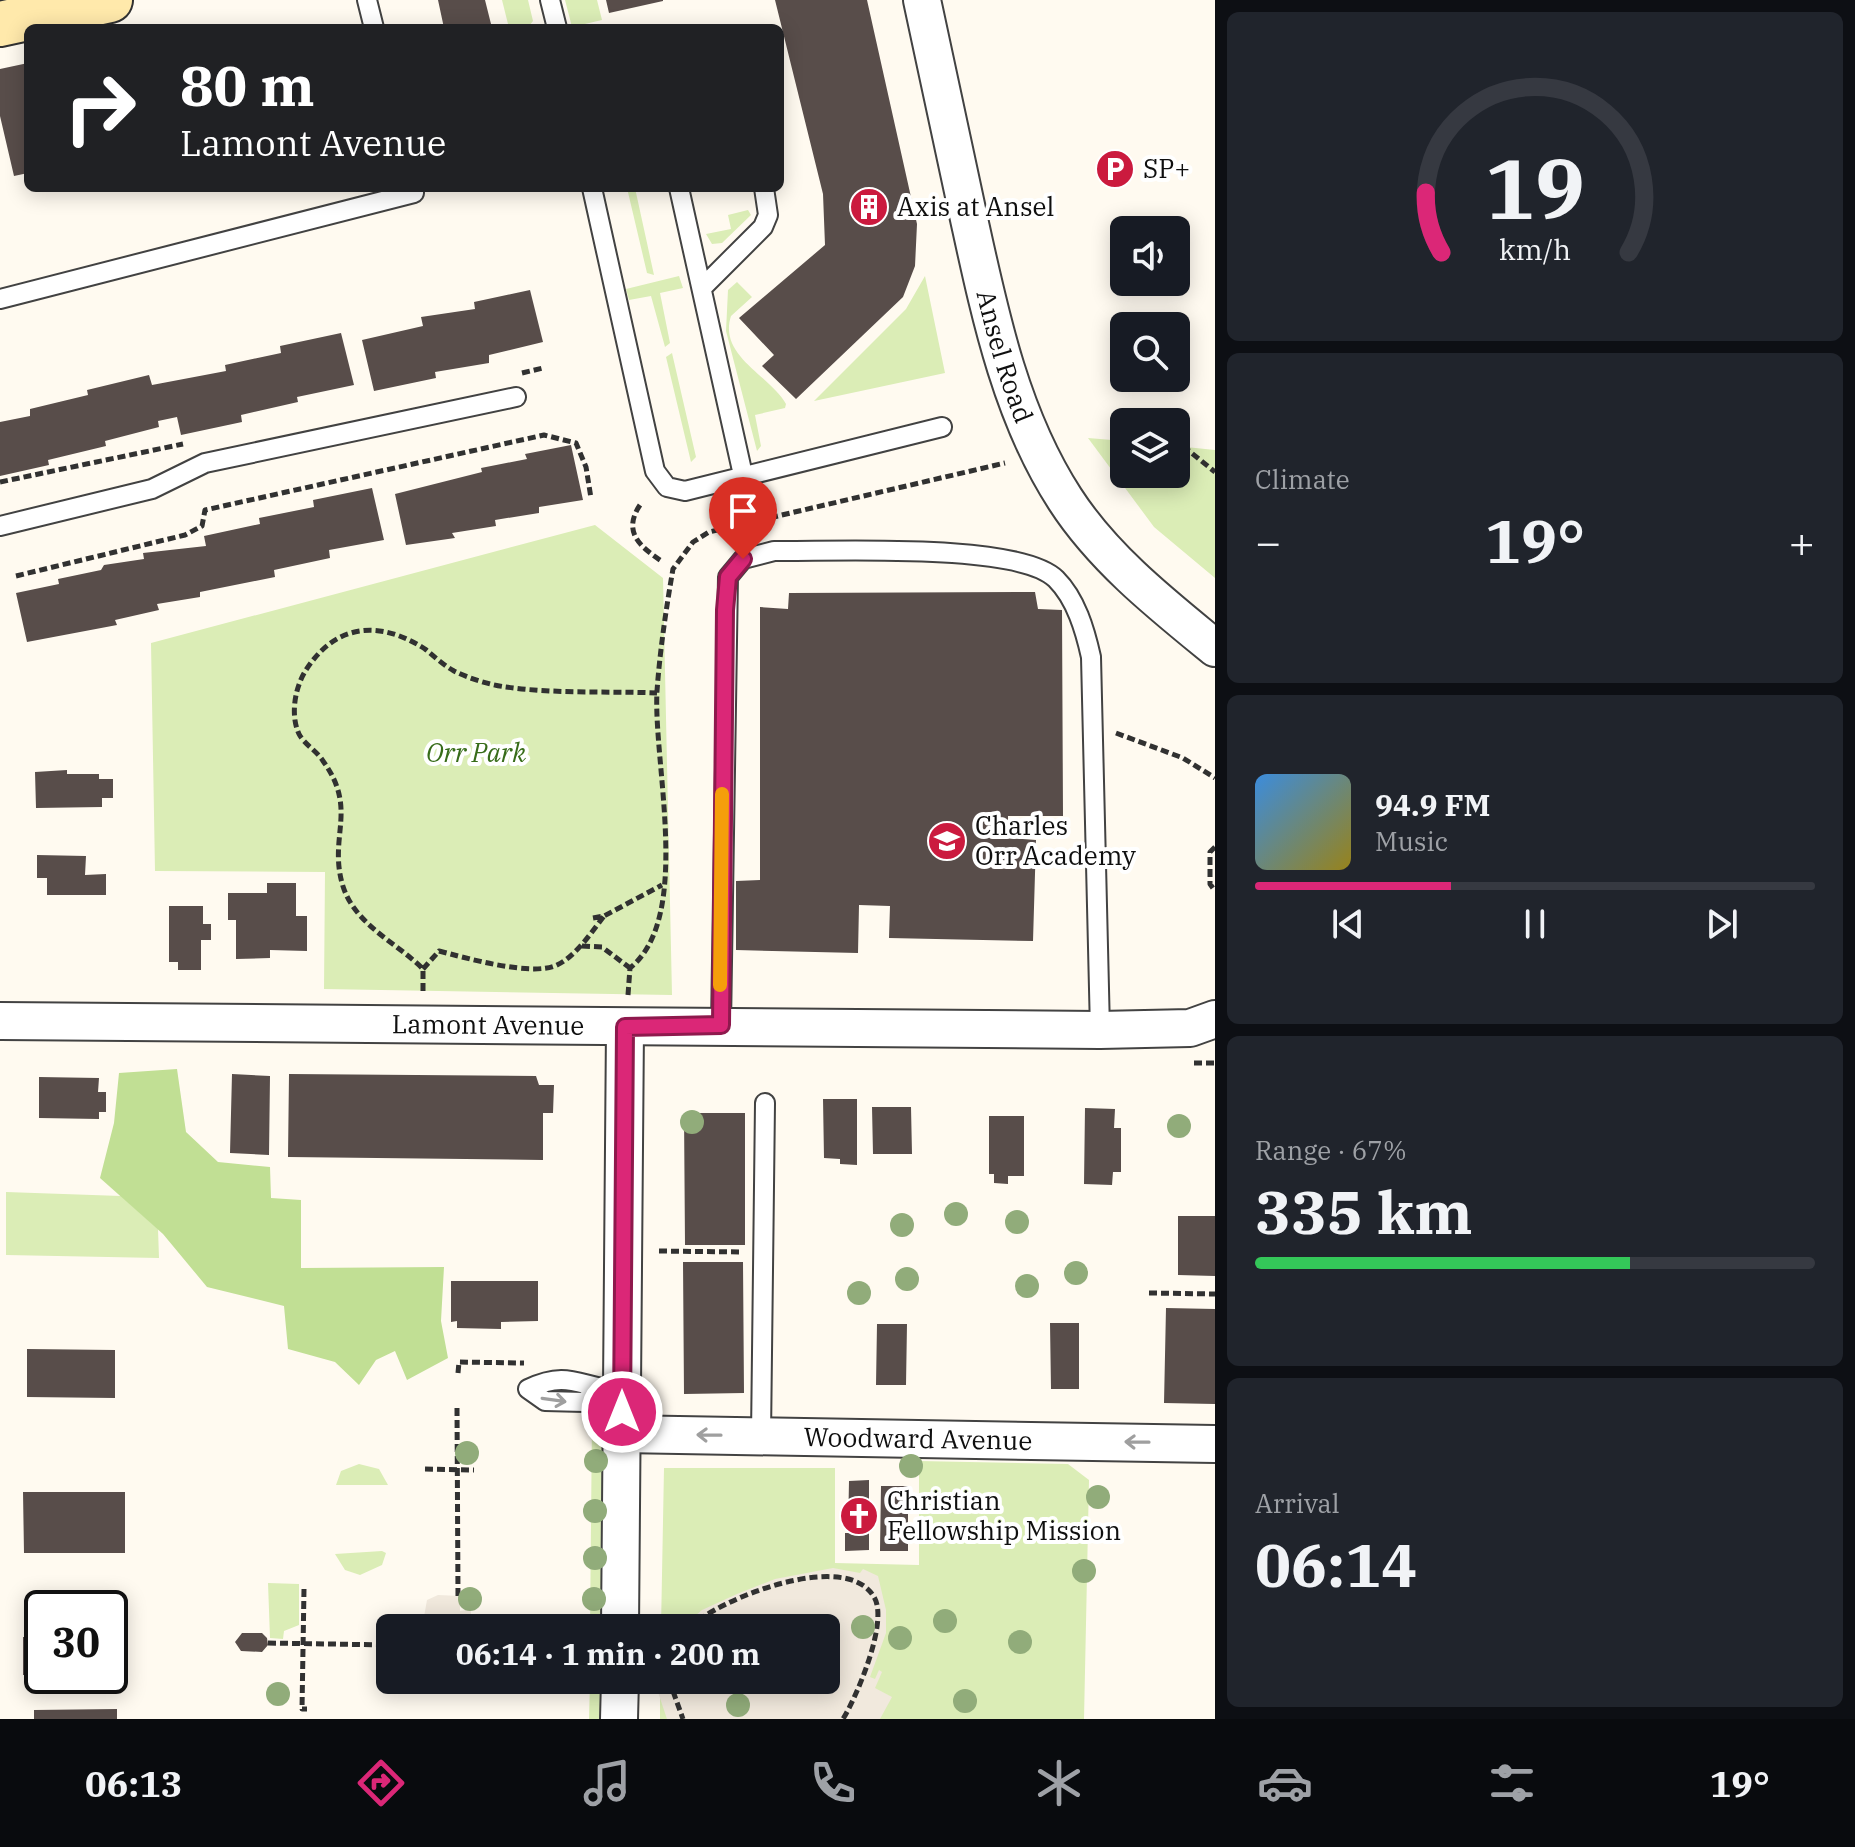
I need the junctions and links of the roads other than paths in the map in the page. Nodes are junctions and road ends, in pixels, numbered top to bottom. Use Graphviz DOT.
graph roads {
  1 [pos="110,0"];
  2 [pos="367,0"];
  3 [pos="550,0"];
  4 [pos="922,0"];
  5 [pos="0,24"];
  6 [pos="373,24"];
  7 [pos="556,24"];
  8 [pos="414,192"];
  9 [pos="593,192"];
  10 [pos="680,192"];
  11 [pos="765,192"];
  12 [pos="702,288"];
  13 [pos="0,299"];
  14 [pos="516,397"];
  15 [pos="942,427"];
  16 [pos="743,475"];
  17 [pos="0,526"];
  18 [pos="1215,648"];
  19 [pos="1215,1019"];
  20 [pos="0,1021"];
  21 [pos="721,1025"];
  22 [pos="625,1027"];
  23 [pos="1100,1030"];
  24 [pos="765,1103"];
  25 [pos="622,1434"];
  26 [pos="761,1436"];
  27 [pos="1215,1444"];
  28 [pos="620,1614"];
  29 [pos="620,1694"];
  30 [pos="619,1719"];
  1 -- 5 [label="street"];
  2 -- 6 [label="lane"];
  3 -- 7 [label="lane"];
  4 -- 18 [label="street, Ansel Road"];
  8 -- 13 [label="lane"];
  9 -- 16 [label="lane"];
  10 -- 12 [label="lane"];
  11 -- 12 [label="lane"];
  12 -- 16 [label="lane"];
  14 -- 17 [label="lane"];
  15 -- 16 [label="lane"];
  19 -- 23 [label="street, Lamont Avenue"];
  20 -- 22 [label="street, Lamont Avenue"];
  21 -- 22 [label="street, Lamont Avenue"];
  21 -- 23 [label="street, Lamont Avenue"];
  21 -- 23 [label="lane"];
  22 -- 25 [label="street"];
  24 -- 26 [label="lane"];
  26 -- 25 [label="street, Woodward Avenue, one-way"];
  25 -- 28 [label="street"];
  27 -- 26 [label="street, Woodward Avenue, one-way"];
  29 -- 30 [label="street"];
}
